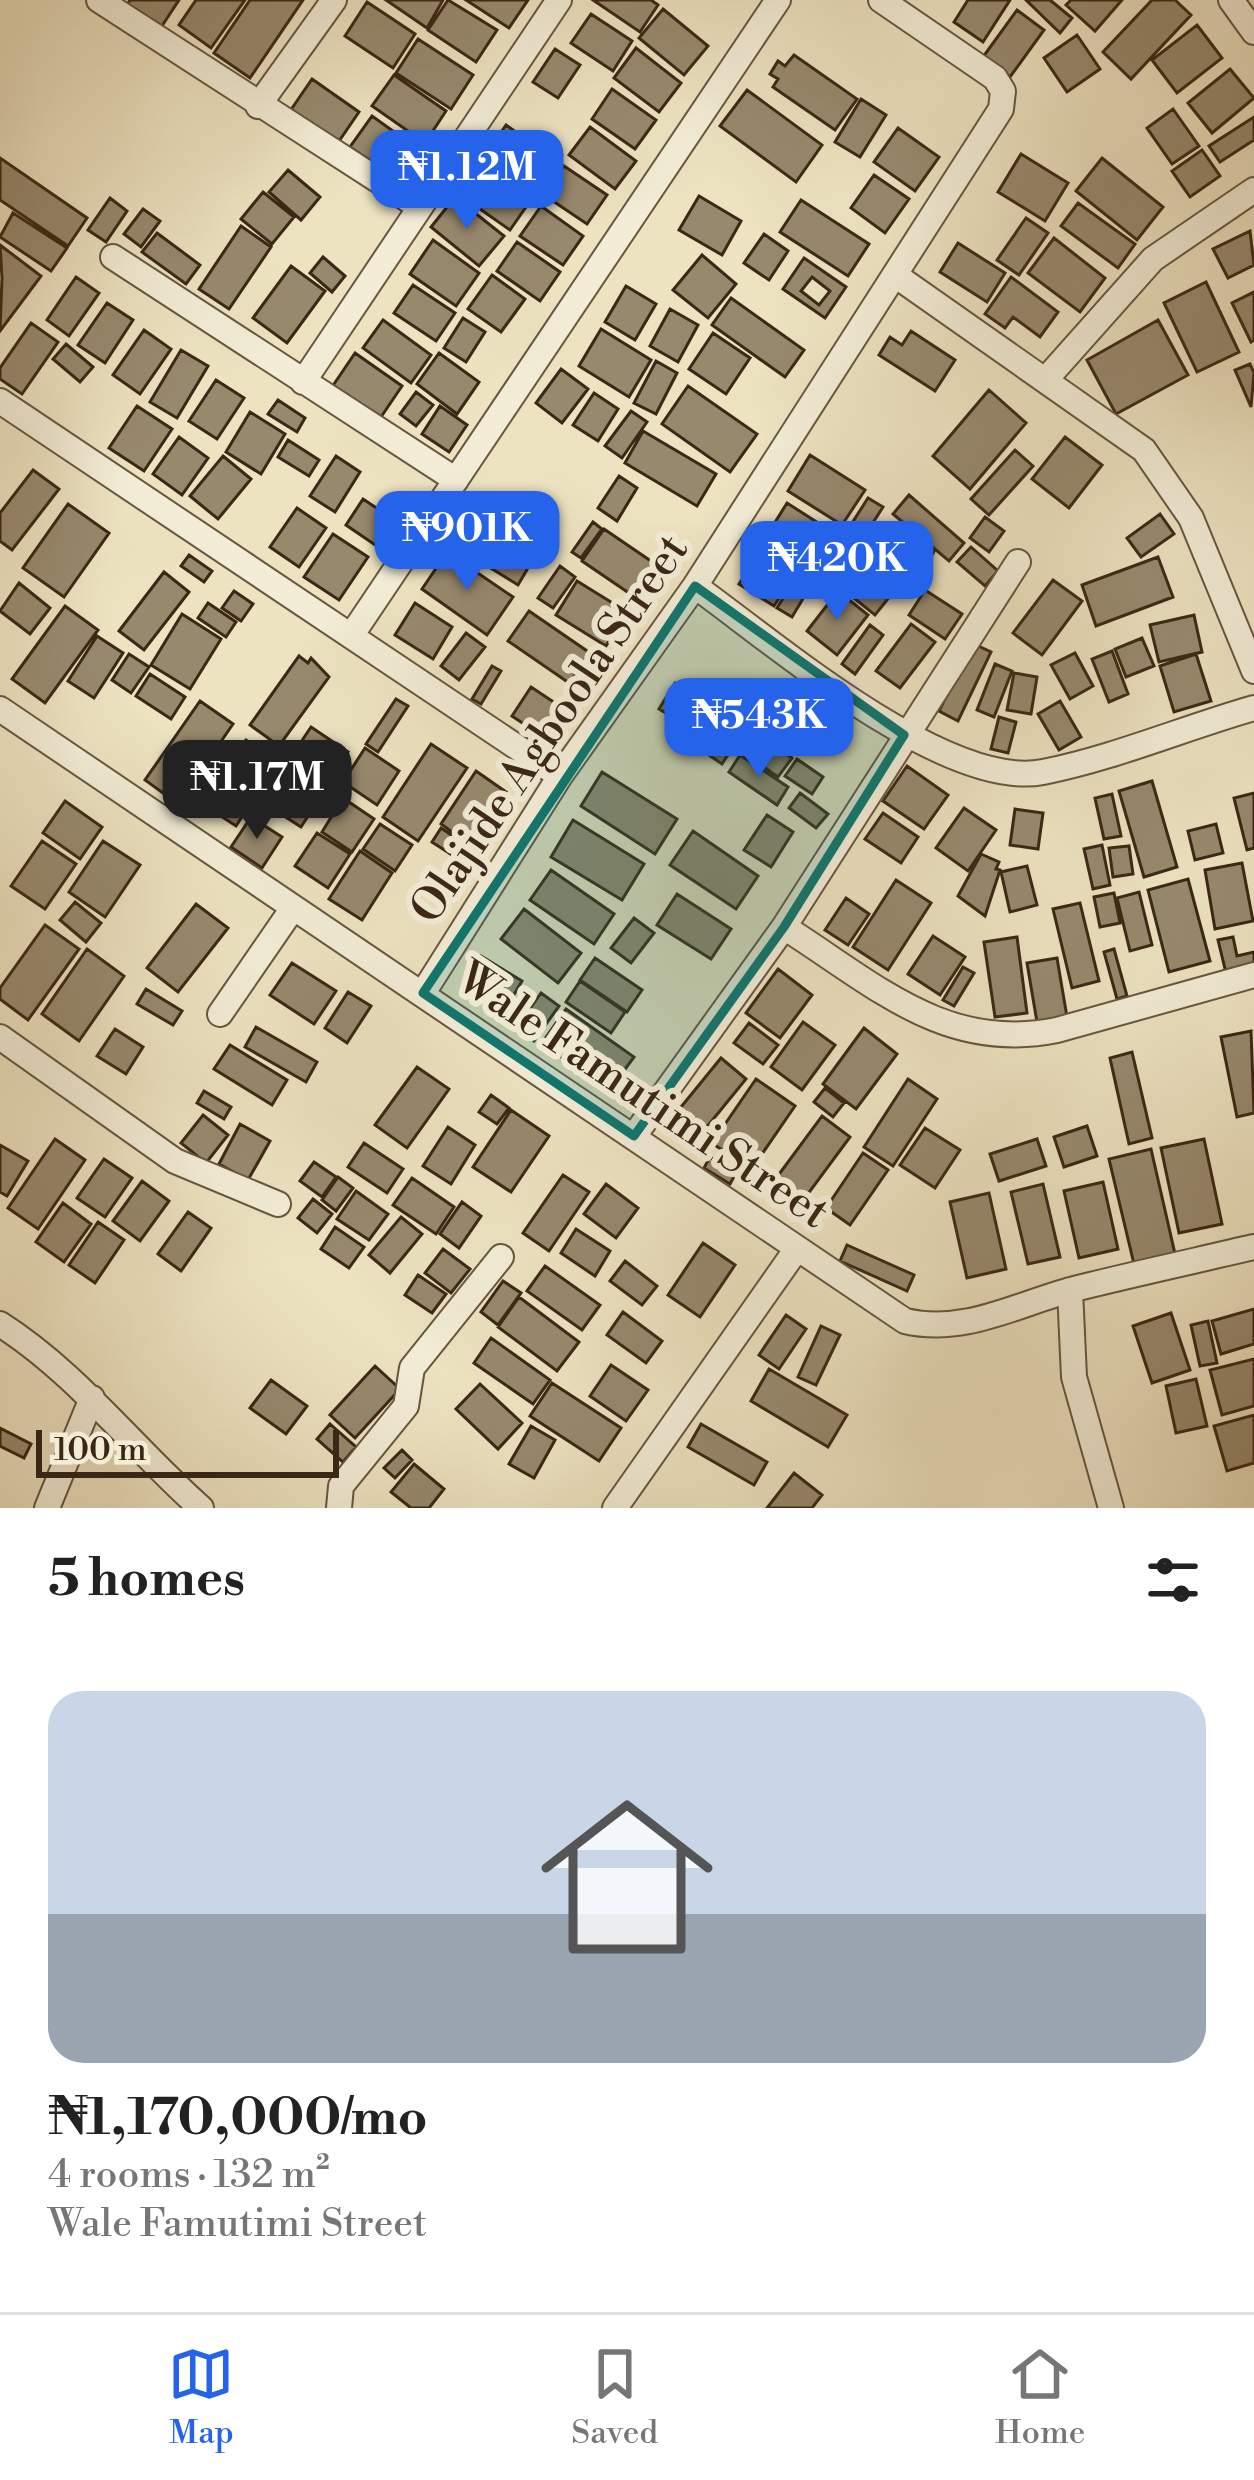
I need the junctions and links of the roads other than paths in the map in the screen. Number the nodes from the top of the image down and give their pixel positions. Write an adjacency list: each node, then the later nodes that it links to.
1 (99, 0): 8 (street)
2 (334, 0): 8 (street)
3 (559, 0): 10 (street)
4 (778, 0): 16 (street)
5 (881, 0): 12 (street, Olajide Agboola Street)
6 (1231, 0): 7 (street)
7 (1254, 32)
8 (258, 106): 10 (street)
9 (1254, 190): 13 (street)
10 (418, 206): 14 (street)
11 (113, 257): 14 (street)
12 (895, 274): 13 (street); 18 (street, Olajide Agboola Street)
13 (1047, 378): 20 (street)
14 (303, 382): 16 (street)
15 (0, 400): 19 (street)
16 (456, 480): 19 (street)
17 (1018, 562): 23 (street)
18 (695, 586): 23 (street); 24 (street, Olajide Agboola Street)
19 (351, 636): 24 (street)
20 (1254, 671)
21 (1254, 708): 23 (street)
22 (0, 710): 25 (street, Wale Famutimi Street)
23 (904, 735): 26 (street)
24 (560, 776): 28 (street, Olajide Agboola Street)
25 (292, 908): 28 (street, Wale Famutimi Street); 29 (street)
26 (784, 928): 27 (street); 31 (street)
27 (1254, 975)
28 (423, 993): 31 (street, Wale Famutimi Street)
29 (220, 1013)
30 (0, 1036): 32 (street)
31 (634, 1136): 34 (street, Wale Famutimi Street)
32 (278, 1204)
33 (1254, 1247): 36 (street, Wale Famutimi Street)
34 (796, 1250): 36 (street, Wale Famutimi Street); 42 (street)
35 (501, 1257): 41 (street)
36 (1070, 1290): 43 (street)
37 (5, 1328): 38 (street)
38 (92, 1398): 39 (street); 40 (street)
39 (47, 1508)
40 (201, 1508)
41 (338, 1508)
42 (615, 1508)
43 (1111, 1508)

